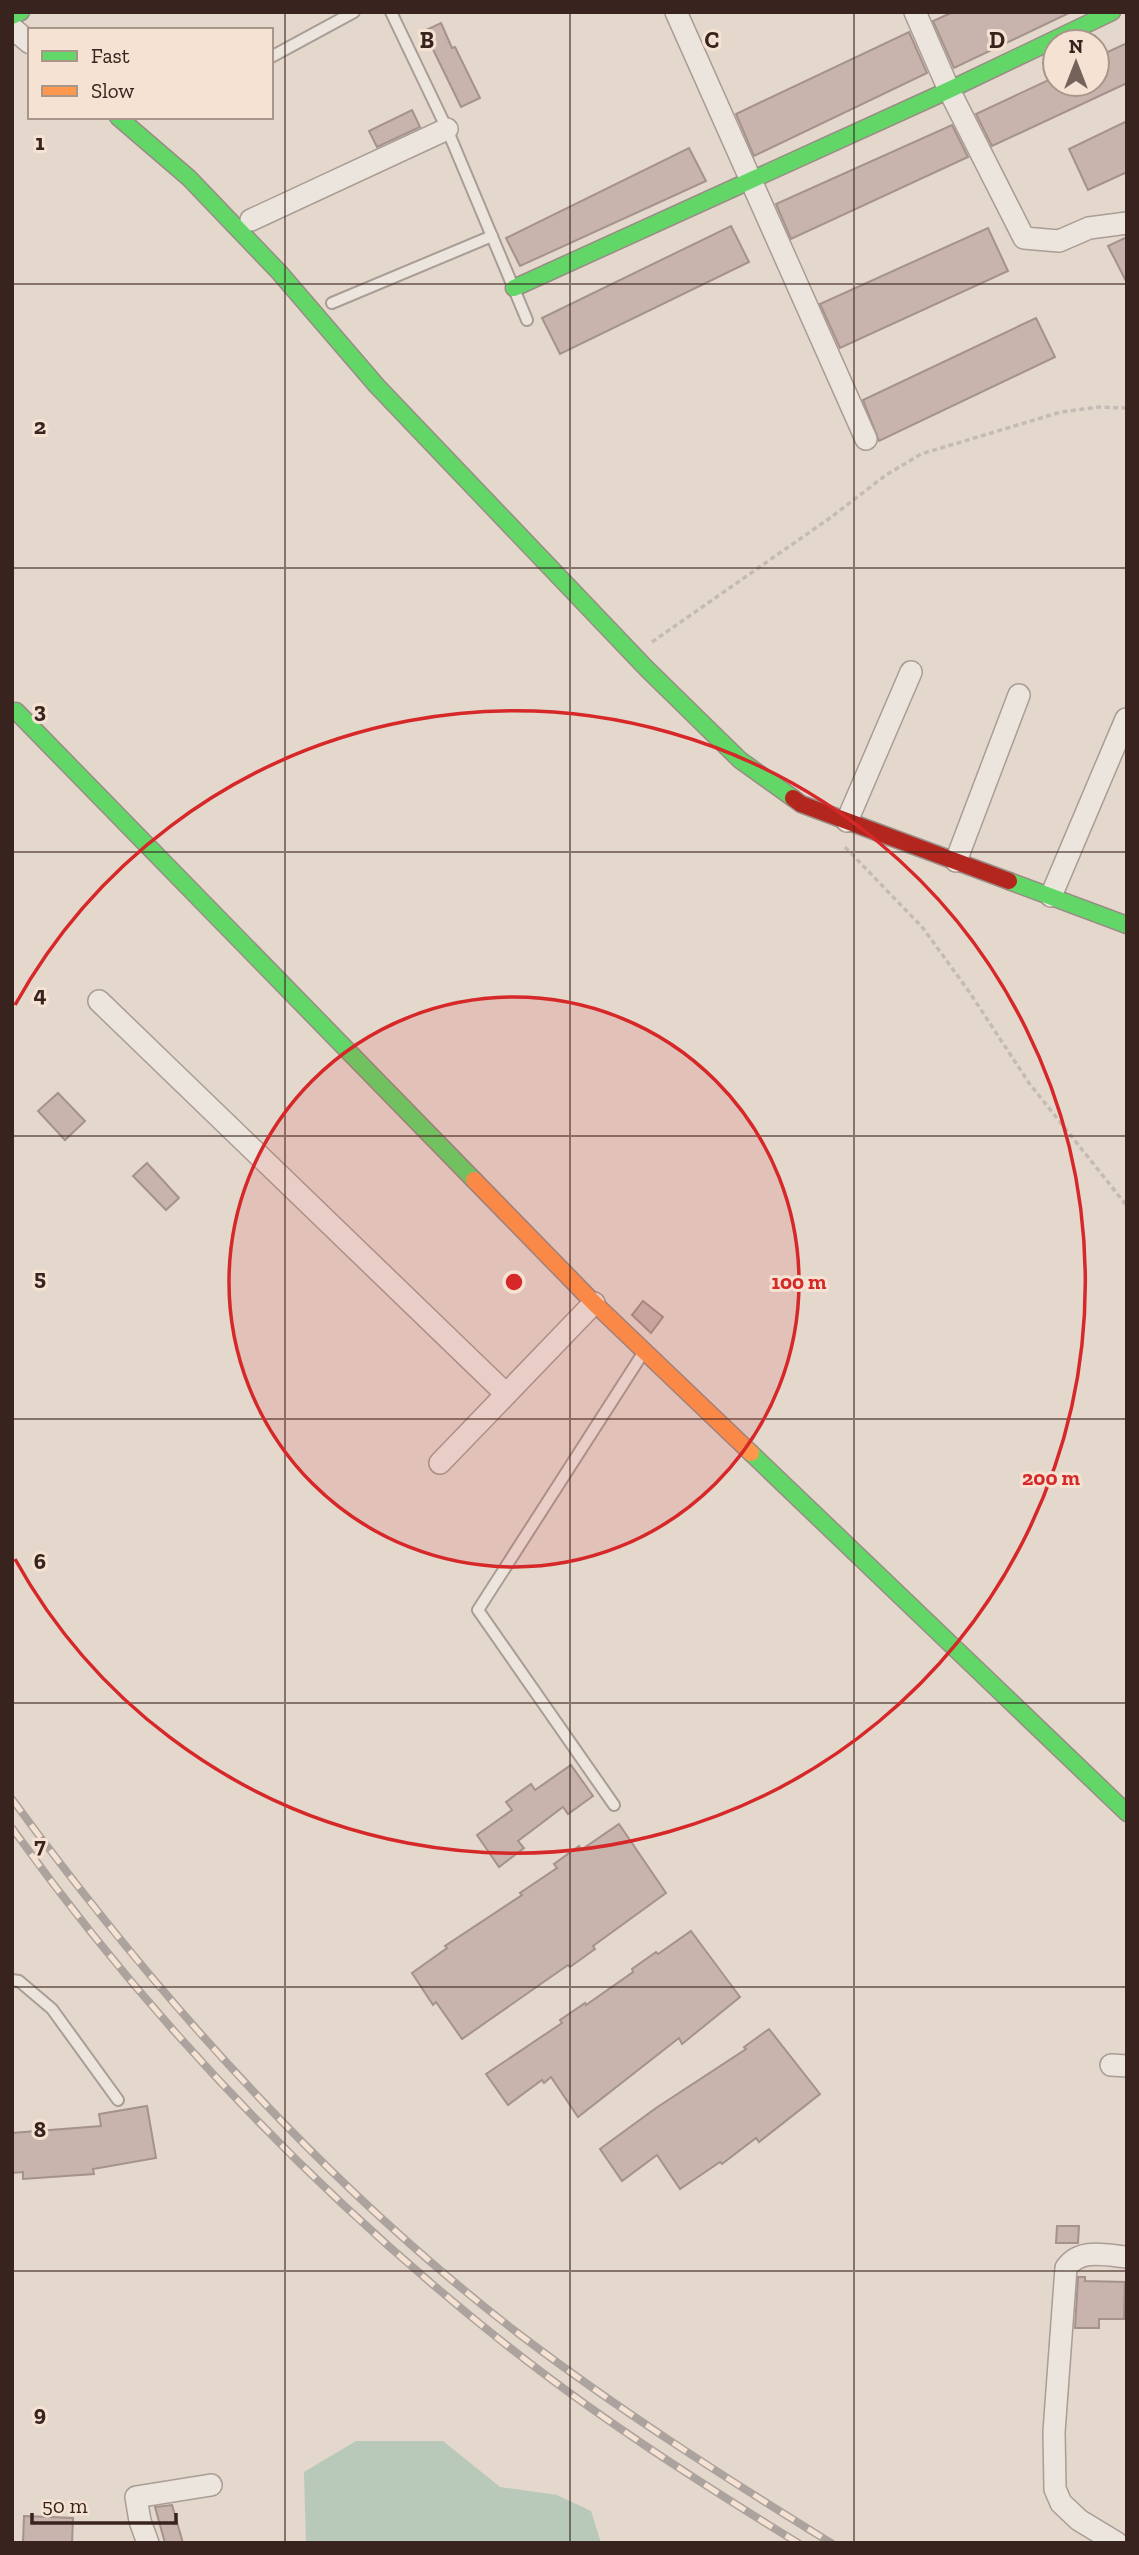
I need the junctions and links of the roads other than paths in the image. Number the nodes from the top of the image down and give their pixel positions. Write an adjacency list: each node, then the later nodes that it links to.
1 (21, 12): 7 (street)
2 (354, 12): 10 (lane)
3 (391, 12): 13 (lane)
4 (676, 12): 14 (street)
5 (915, 12): 11 (street)
6 (1112, 12): 11 (street)
7 (12, 16)
8 (12, 28): 9 (street)
9 (28, 41)
10 (273, 56)
11 (950, 90): 14 (street); 16 (street)
12 (120, 119): 26 (street)
13 (447, 130): 15 (street); 17 (lane)
14 (751, 181): 18 (street); 21 (street)
15 (251, 220)
16 (1127, 223)
17 (492, 236): 18 (lane); 19 (lane)
18 (514, 288): 20 (lane)
19 (332, 303)
20 (527, 320)
21 (866, 439)
22 (911, 672): 26 (street)
23 (1019, 695): 27 (street)
24 (16, 711): 31 (street)
25 (1126, 719): 28 (street)
26 (843, 830): 27 (street)
27 (956, 861): 28 (street)
28 (1051, 896): 29 (street)
29 (1127, 925)
30 (99, 1001): 33 (street)
31 (594, 1303): 32 (street); 33 (street)
32 (644, 1351): 35 (lane); 36 (street)
33 (506, 1394): 34 (street)
34 (440, 1463)
35 (614, 1805)
36 (1127, 1813)
37 (12, 1980): 38 (lane)
38 (118, 2100)
39 (1127, 2256): 42 (street)
40 (211, 2485): 41 (street)
41 (149, 2543)
42 (1117, 2543)

